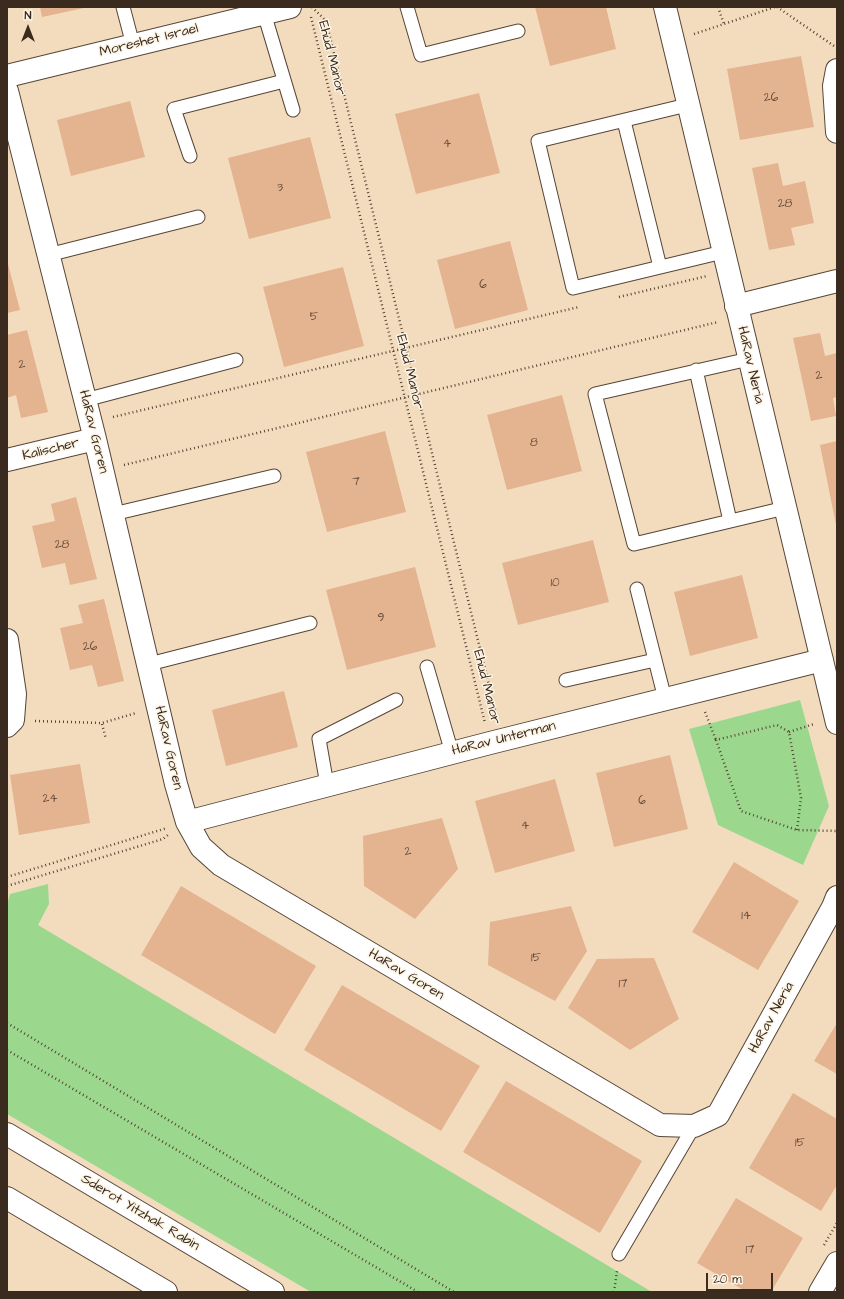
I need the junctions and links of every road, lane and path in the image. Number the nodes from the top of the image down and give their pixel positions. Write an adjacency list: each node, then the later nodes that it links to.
1 (123, 7): 12 (lane)
2 (312, 7): 31 (path)
3 (407, 7): 10 (lane)
4 (665, 7): 11 (street, HaRav Neria)
5 (718, 7): 9 (path)
6 (776, 7): 9 (path); 13 (path)
7 (300, 11): 8 (street, Moreshet Israel); 32 (path, Ehud Manor)
8 (264, 13): 12 (street, Moreshet Israel); 16 (lane)
9 (724, 24): 11 (path)
10 (518, 31)
11 (672, 41): 18 (street, HaRav Neria)
12 (133, 45): 15 (street, Moreshet Israel)
13 (837, 48)
14 (837, 70): 21 (street)
15 (7, 76)
16 (284, 81): 19 (lane); 22 (lane)
17 (7, 90): 24 (street, HaRav Goren)
18 (687, 105): 20 (lane); 25 (street, HaRav Neria)
19 (293, 110)
20 (624, 121): 26 (lane); 26 (lane)
21 (837, 132)
22 (190, 156)
23 (198, 217): 24 (lane)
24 (48, 255): 38 (street, HaRav Goren)
25 (726, 262): 26 (lane); 28 (path); 30 (street, HaRav Neria)
26 (660, 267)
27 (837, 281): 30 (street)
28 (613, 299)
29 (582, 306): 31 (path)
30 (738, 312): 33 (street, HaRav Neria); 36 (path)
31 (406, 348): 32 (path); 36 (path)
32 (393, 351): 37 (path, Ehud Manor); 39 (path)
33 (749, 359): 35 (lane); 43 (street, HaRav Neria)
34 (236, 360): 38 (lane)
35 (696, 370): 45 (lane); 45 (lane)
36 (418, 394): 37 (path); 64 (path)
37 (405, 398): 41 (path); 64 (path, Ehud Manor)
38 (85, 400): 39 (street, HaRav Goren)
39 (93, 431): 40 (street, Kalischer); 41 (street, HaRav Goren)
40 (7, 460)
41 (102, 470): 44 (street, HaRav Goren)
42 (274, 476): 44 (lane)
43 (785, 508): 45 (lane); 50 (street, HaRav Neria)
44 (113, 514): 51 (street, HaRav Goren)
45 (730, 521)
46 (637, 589): 49 (lane)
47 (310, 623): 51 (lane)
48 (7, 640): 59 (street)
49 (655, 660): 53 (lane); 55 (lane)
50 (822, 660): 54 (street, HaRav Unterman); 58 (street, HaRav Neria)
51 (149, 664): 67 (street, HaRav Goren)
52 (427, 667): 65 (lane)
53 (566, 680)
54 (698, 691): 55 (street, HaRav Unterman); 63 (path)
55 (665, 699): 64 (street, HaRav Unterman)
56 (396, 700): 66 (lane)
57 (121, 718): 60 (path)
58 (836, 720): 61 (path)
59 (10, 723): 60 (path)
60 (102, 724): 62 (path)
61 (789, 732): 63 (path); 68 (path)
62 (106, 739)
63 (716, 740): 68 (path)
64 (496, 741): 65 (street, HaRav Unterman)
65 (452, 753): 66 (street, HaRav Unterman)
66 (327, 785): 67 (street, HaRav Unterman)
67 (187, 822): 70 (path); 71 (path); 75 (street, HaRav Goren)
68 (797, 830): 69 (path)
69 (837, 831)
70 (7, 877)
71 (7, 886)
72 (837, 897): 75 (street, HaRav Neria)
73 (7, 1023): 83 (path)
74 (7, 1050): 82 (path)
75 (694, 1126): 78 (lane)
76 (7, 1134): 81 (street, Sderot Yitzhak Rabin)
77 (7, 1198): 80 (street)
78 (619, 1254)
79 (837, 1263): 84 (street)
80 (166, 1292)
81 (273, 1292)
82 (418, 1292)
83 (454, 1292)
84 (820, 1292)

